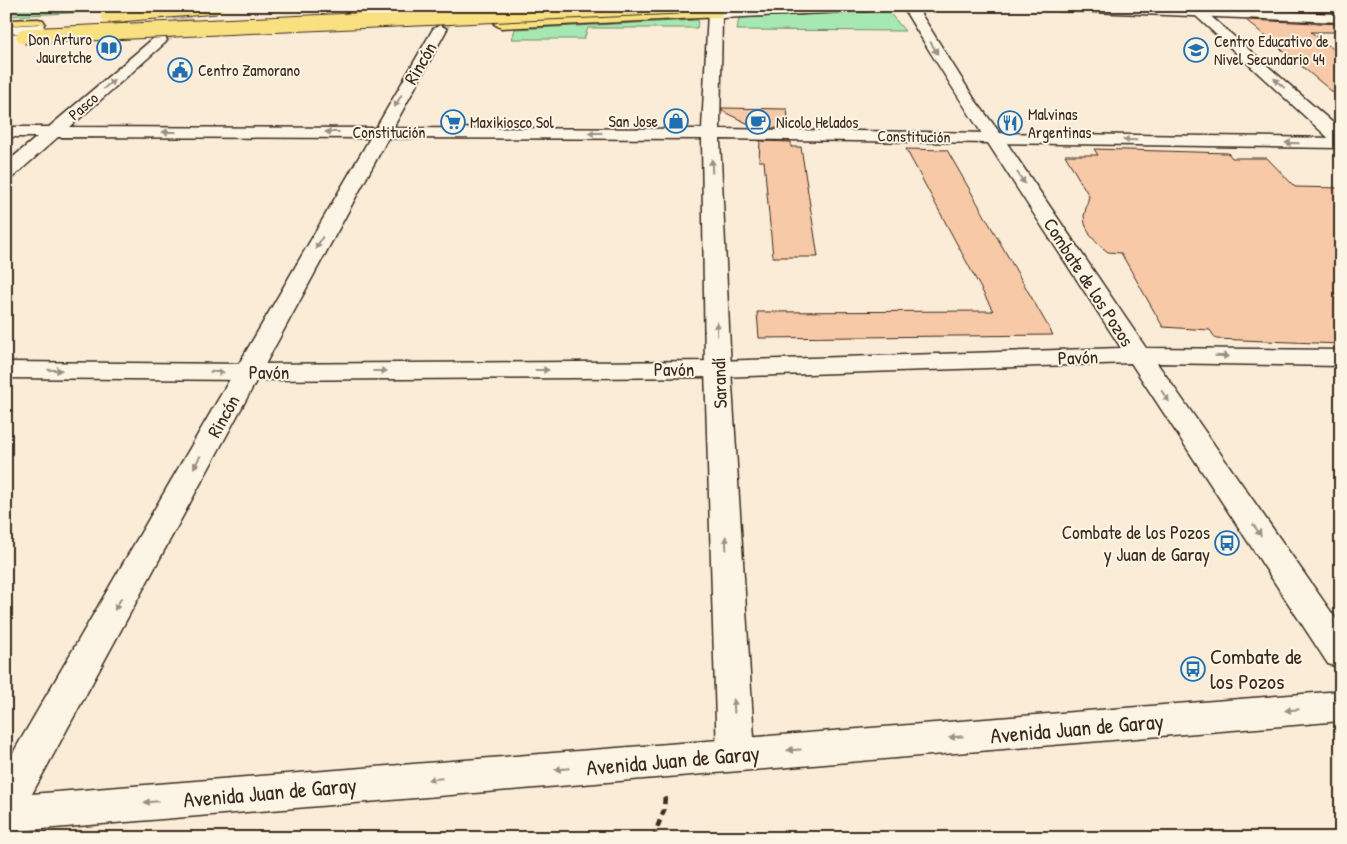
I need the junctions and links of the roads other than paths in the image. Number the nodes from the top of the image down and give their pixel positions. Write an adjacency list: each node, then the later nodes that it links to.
1 (216, 6): 10 (highway, bridge)
2 (403, 6): 13 (highway)
3 (513, 6): 16 (lane, bridge)
4 (679, 6): 17 (highway, bridge)
5 (884, 6): 9 (street)
6 (909, 6): 24 (street, Combate de los Pozos, one-way to 24)
7 (1040, 6): 8 (street)
8 (1193, 9): 11 (street); 25 (street, one-way to 8)
9 (715, 13): 17 (highway, bridge); 23 (street, Sarandí)
10 (93, 17)
11 (1341, 18)
12 (56, 21): 13 (highway)
13 (38, 23): 14 (highway)
14 (6, 24)
15 (440, 29): 22 (street, Rincón, one-way to 22)
16 (6, 30)
17 (24, 36): 18 (highway)
18 (6, 37)
19 (160, 40): 21 (street, Pasco, one-way to 19)
20 (6, 132): 21 (street, Constitución)
21 (54, 132): 22 (street, Constitución, one-way to 21); 27 (street, Pasco)
22 (380, 132): 23 (street, Constitución, one-way to 22); 32 (street, Rincón, one-way to 32)
23 (711, 134): 24 (street, Constitución); 30 (street, Sarandí, one-way to 23)
24 (994, 137): 26 (street, Constitución, one-way to 24); 28 (street, Combate de los Pozos, one-way to 28)
25 (1341, 140)
26 (1341, 143)
27 (6, 173)
28 (1138, 355): 29 (street, Pavón, one-way to 29); 30 (street, Pavón); 33 (street, Combate de los Pozos, one-way to 33)
29 (1341, 358)
30 (718, 369): 32 (street, Pavón, one-way to 30); 35 (street, Sarandí, one-way to 30)
31 (6, 370): 32 (street, Pavón, one-way to 32)
32 (247, 372): 36 (street, Rincón, one-way to 36)
33 (1341, 654)
34 (1341, 706): 35 (street, Avenida Juan de Garay, one-way to 35)
35 (736, 754): 37 (street, Avenida Juan de Garay, one-way to 37)
36 (6, 803)
37 (6, 814)

